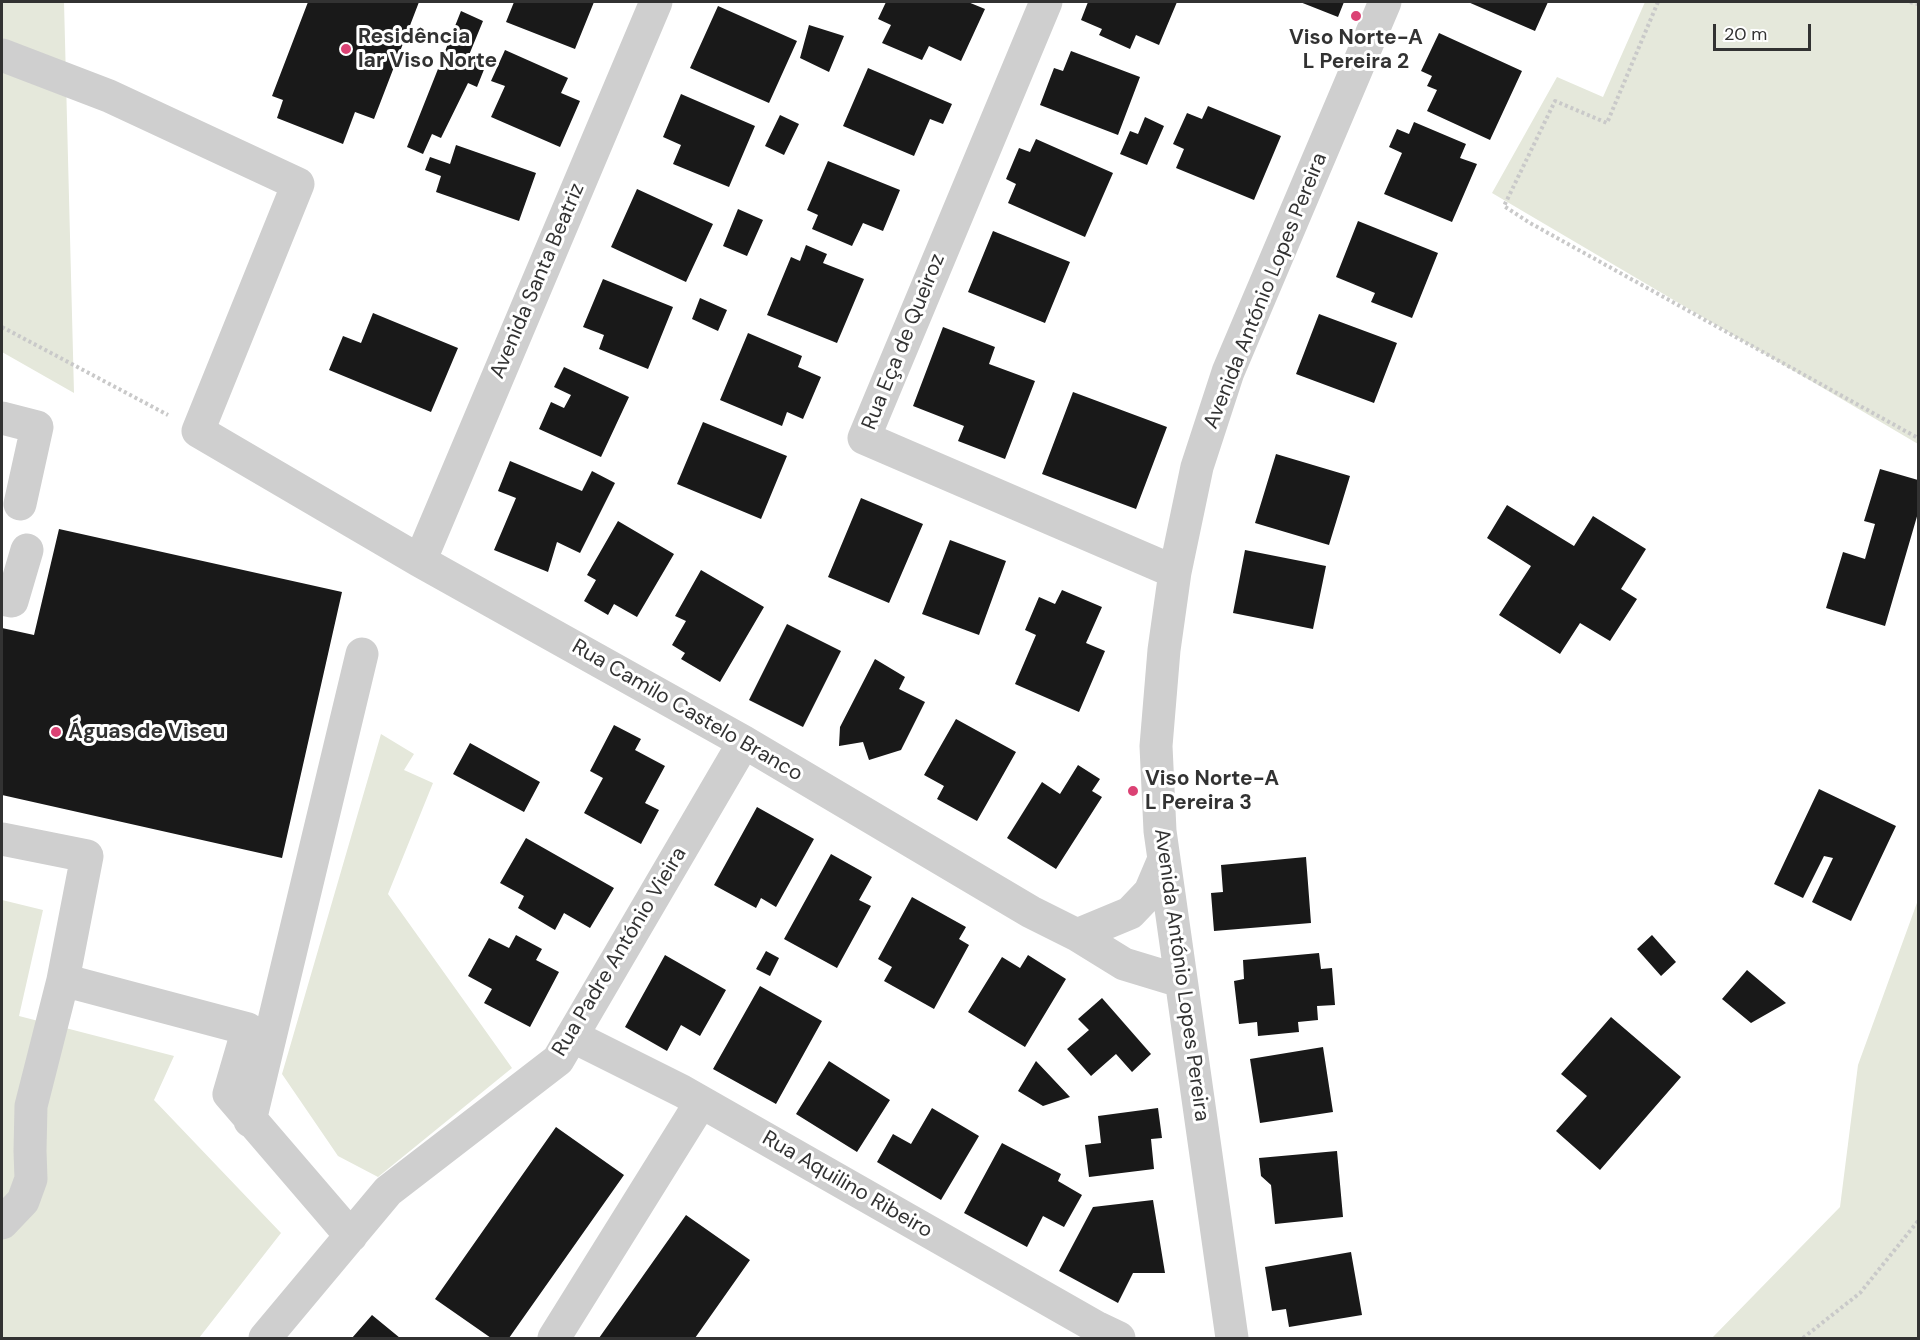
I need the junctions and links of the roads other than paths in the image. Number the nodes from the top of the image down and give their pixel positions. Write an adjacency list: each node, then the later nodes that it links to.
1 (656, 2): 8 (street, Avenida Santa Beatriz)
2 (1046, 2): 9 (street, Rua Eça de Queiroz)
3 (1385, 2): 9 (street, Avenida António Lopes Pereira)
4 (2, 55): 8 (street, Rua Camilo Castelo Branco)
5 (2, 418): 6 (street)
6 (20, 504)
7 (27, 550): 10 (street)
8 (420, 561): 12 (street, Rua Camilo Castelo Branco)
9 (1175, 572): 14 (street, Avenida António Lopes Pereira)
10 (2, 599)
11 (362, 654): 20 (street)
12 (744, 742): 15 (street, Rua Camilo Castelo Branco); 18 (street, Rua Padre António Vieira)
13 (2, 839): 16 (street)
14 (1164, 859): 15 (street); 17 (street, Avenida António Lopes Pereira)
15 (1077, 935): 17 (street, Rua Camilo Castelo Branco)
16 (63, 980): 20 (street); 21 (street)
17 (1180, 981): 26 (street, Avenida António Lopes Pereira)
18 (572, 1036): 19 (street, Rua Aquilino Ribeiro); 22 (street, Rua Padre António Vieira)
19 (701, 1102): 24 (street); 25 (street, Rua Aquilino Ribeiro)
20 (250, 1121): 22 (street)
21 (2, 1223)
22 (351, 1236): 23 (street, Rua Padre António Vieira)
23 (265, 1338)
24 (554, 1338)
25 (1119, 1338)
26 (1232, 1338)

